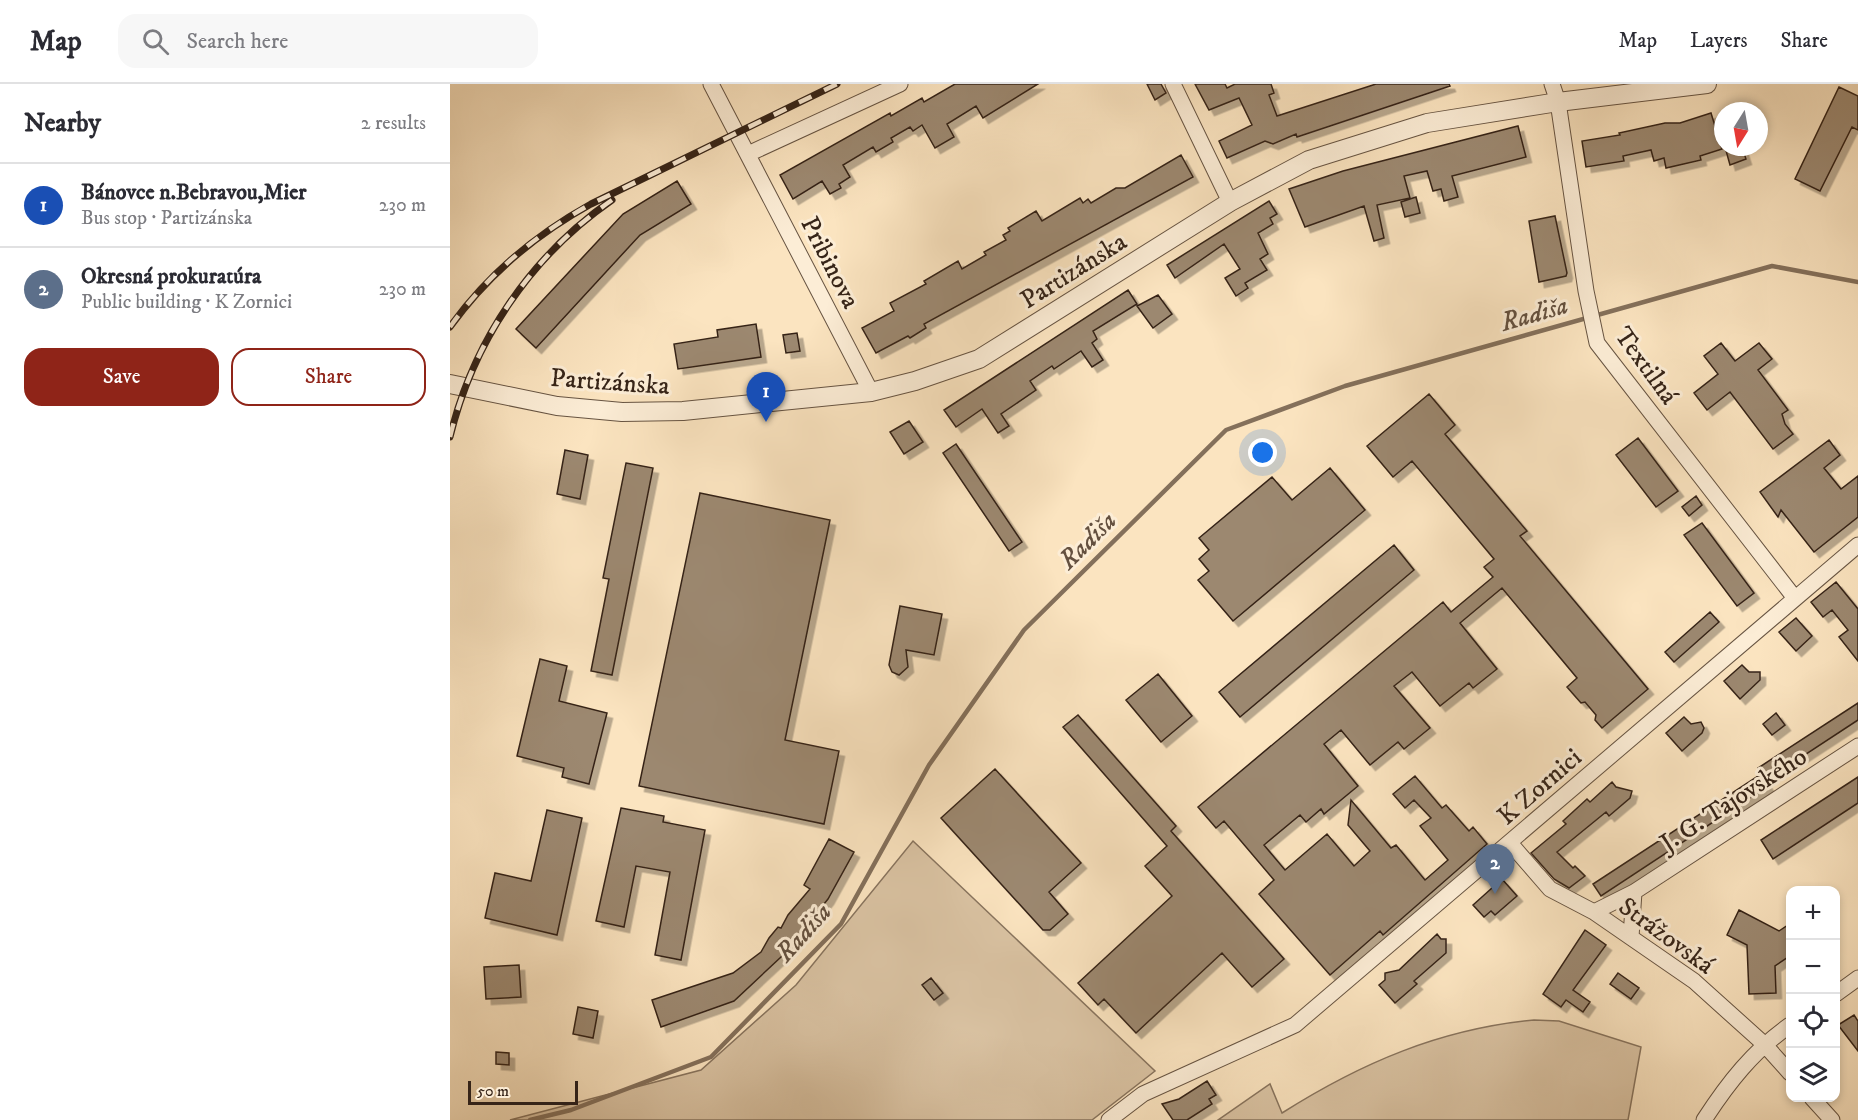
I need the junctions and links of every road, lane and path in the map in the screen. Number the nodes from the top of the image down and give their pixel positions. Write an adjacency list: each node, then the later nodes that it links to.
1 (711, 84): 7 (street, Pribinova)
2 (900, 84): 7 (street)
3 (1173, 84): 8 (street)
4 (1552, 84): 6 (street, Textilná)
5 (1707, 84): 6 (street, Partizánska)
6 (1558, 102): 8 (street, Partizánska); 12 (street, Textilná)
7 (748, 154): 10 (street, Pribinova)
8 (1230, 202): 10 (street, Partizánska)
9 (450, 384): 10 (street, Partizánska)
10 (871, 392)
11 (1858, 545): 12 (street, K Zornici)
12 (1794, 597): 14 (street, K Zornici)
13 (1858, 746): 15 (street, J. G. Tajovského)
14 (1510, 843): 16 (street, Strážovská); 24 (street, K Zornici)
15 (1634, 892): 16 (street, J. G. Tajovského); 17 (street)
16 (1594, 912): 17 (street, Strážovská)
17 (1631, 937): 21 (street, Strážovská)
18 (1858, 978): 19 (street)
19 (1840, 991)
20 (1786, 1029): 21 (street)
21 (1764, 1044): 22 (street, Strážovská); 25 (street)
22 (1786, 1068)
23 (1816, 1102): 26 (street)
24 (1108, 1120)
25 (1704, 1120)
26 (1832, 1120)

